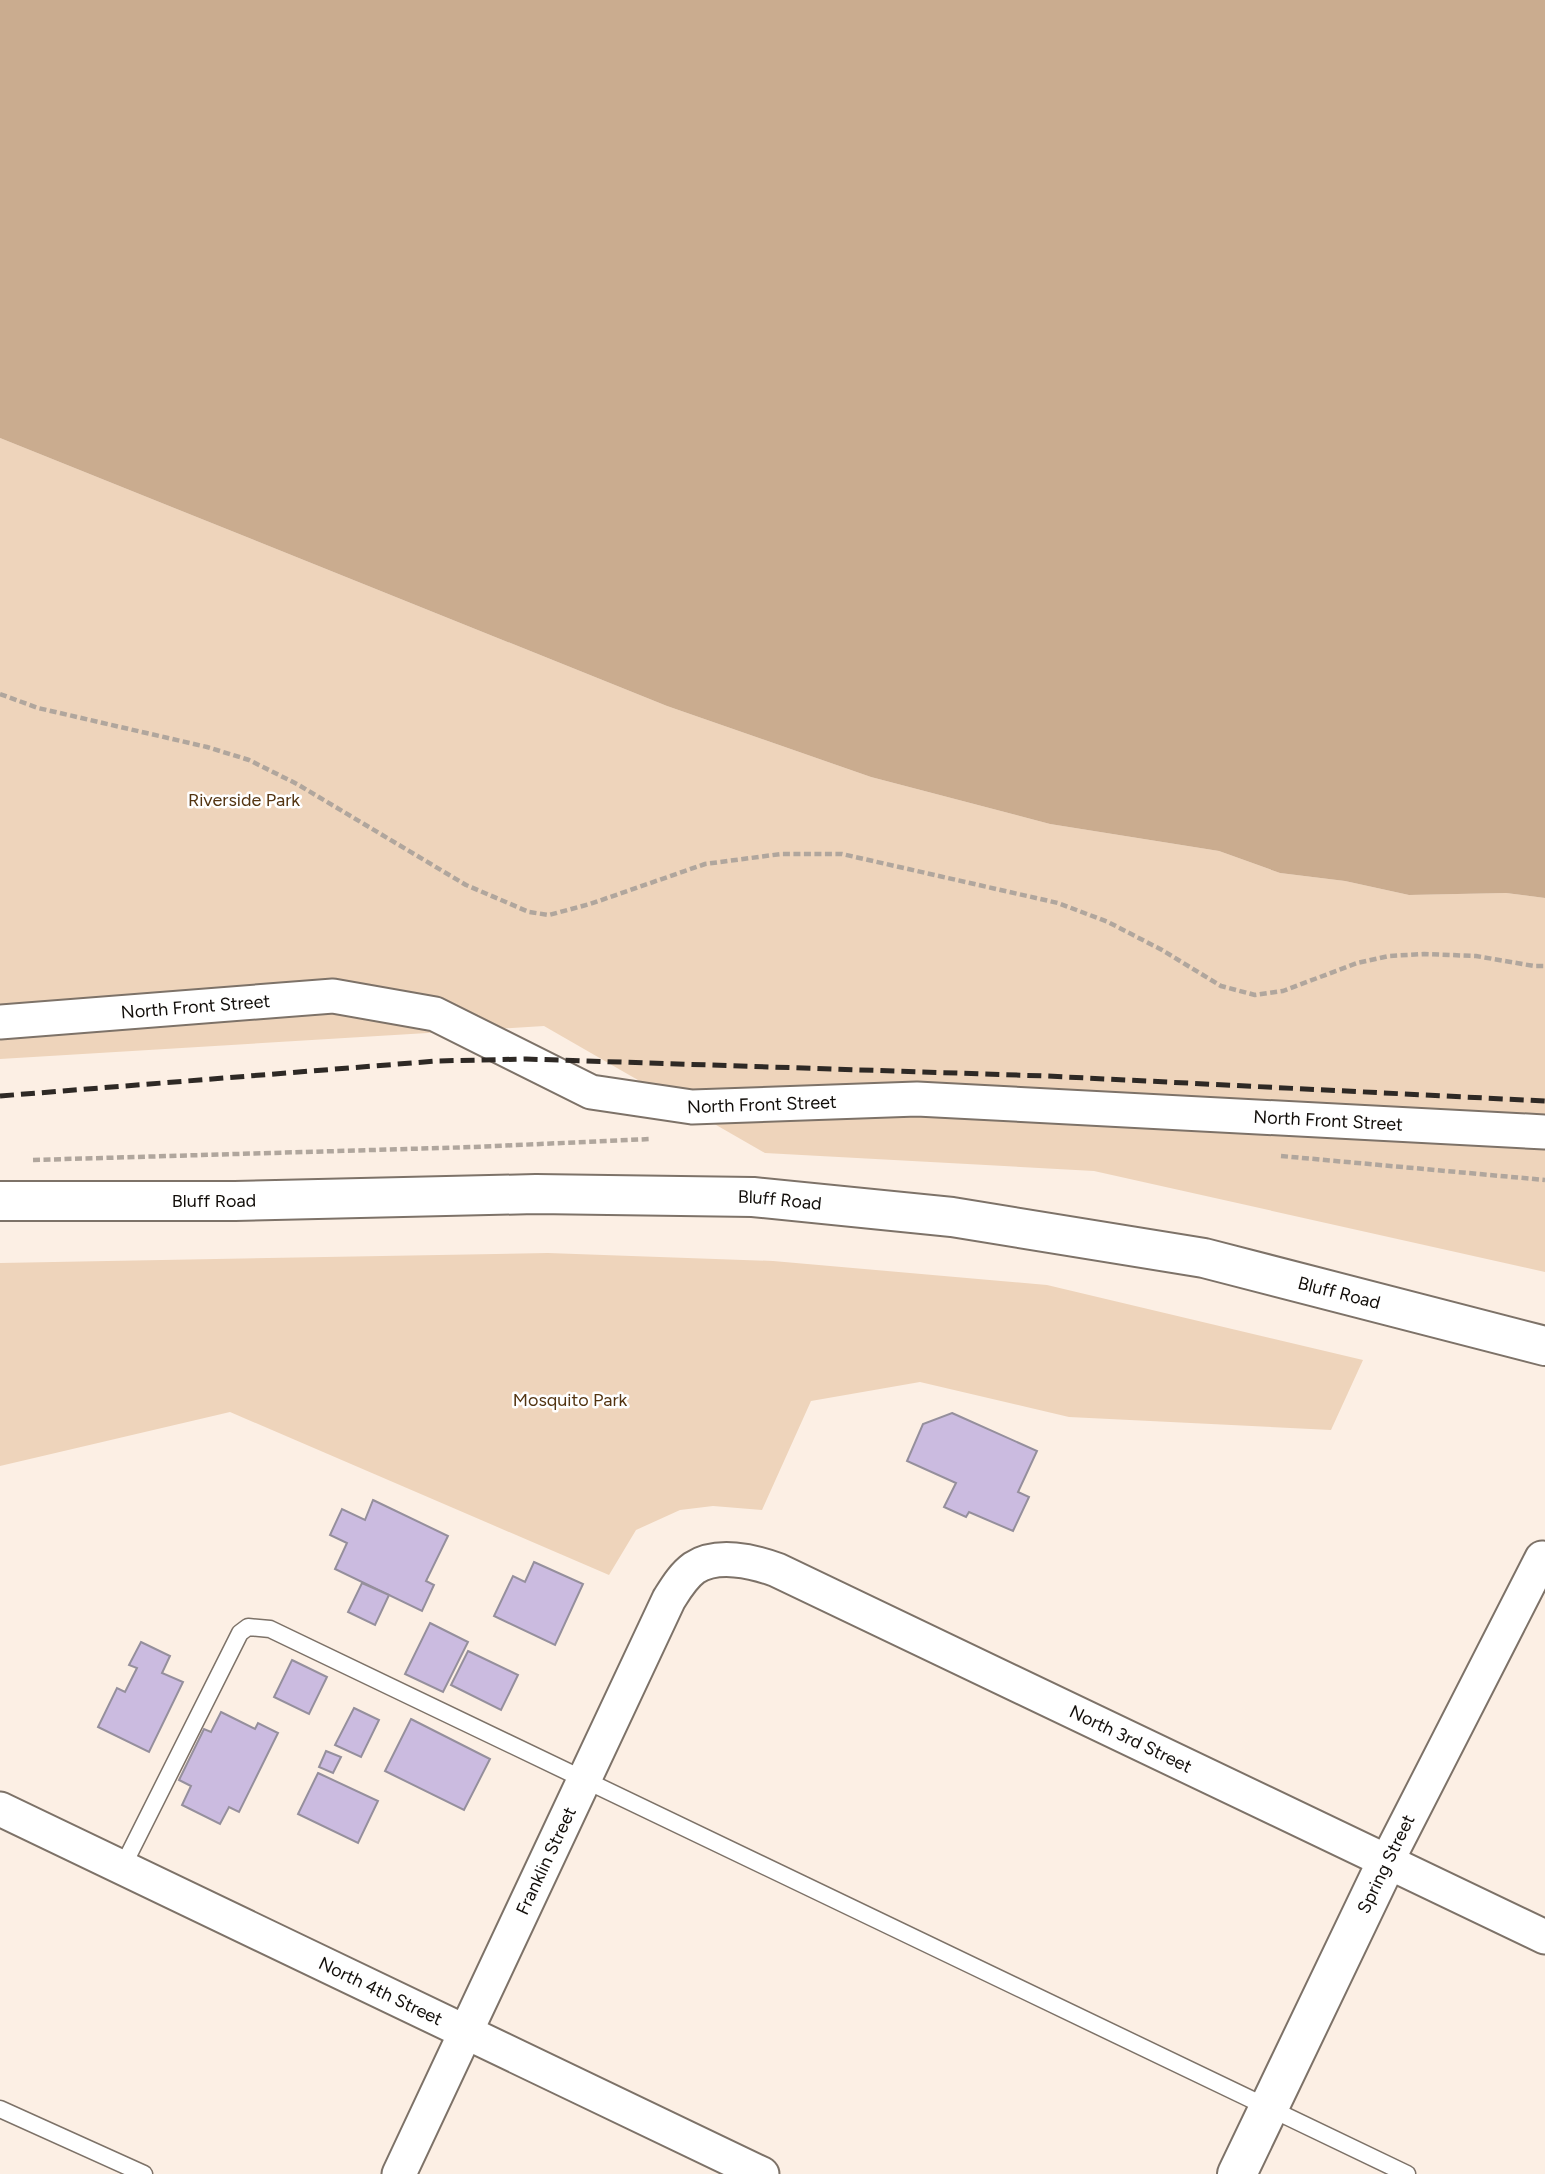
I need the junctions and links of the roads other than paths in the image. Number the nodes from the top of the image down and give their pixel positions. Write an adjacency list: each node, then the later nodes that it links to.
1 (0, 1022): 2 (street, North Front Street)
2 (1545, 1132)
3 (0, 1201): 4 (main road, Bluff Road)
4 (1545, 1346)
5 (1542, 1558): 9 (street, Spring Street)
6 (712, 1562): 7 (street, Franklin Street); 9 (street, North 3rd Street)
7 (585, 1781): 10 (lane); 12 (street, Franklin Street); 14 (lane)
8 (0, 1810): 10 (street, North 4th Street)
9 (1387, 1861): 11 (street, North 3rd Street); 14 (main road, Spring Street)
10 (122, 1868): 12 (street, North 4th Street)
11 (1545, 1937)
12 (466, 2033): 16 (street, Franklin Street); 17 (street, North 4th Street)
13 (0, 2109): 15 (lane)
14 (1268, 2109): 18 (main road, Spring Street); 19 (lane)
15 (144, 2174)
16 (399, 2174)
17 (762, 2174)
18 (1237, 2174)
19 (1406, 2174)

